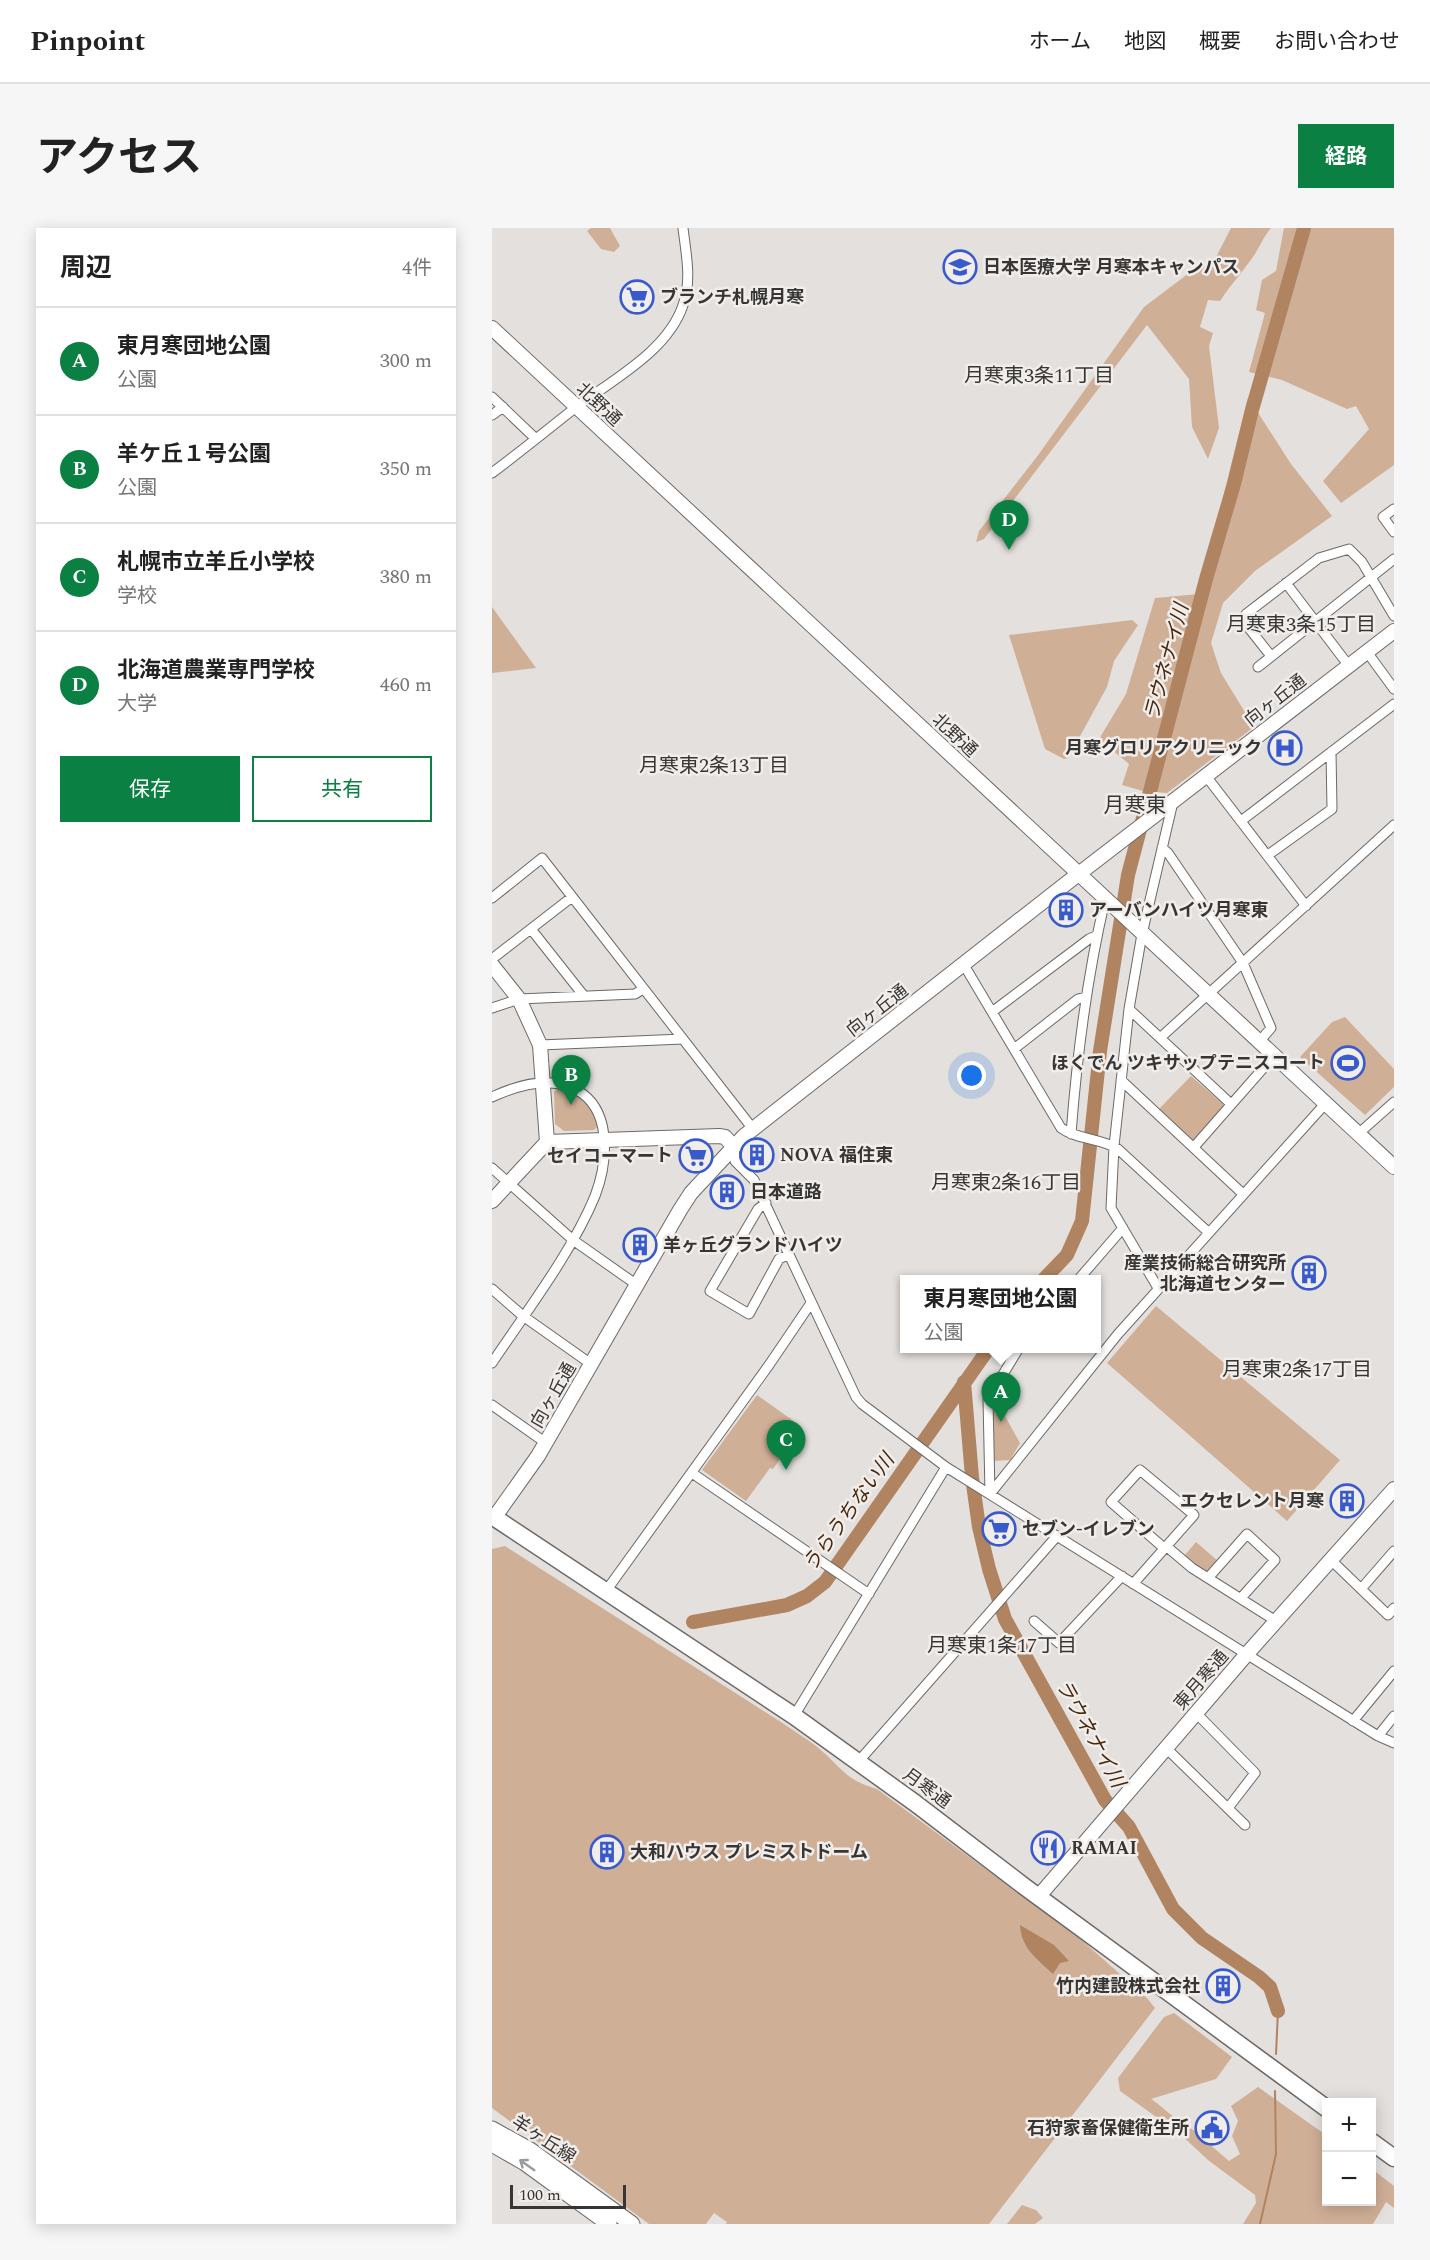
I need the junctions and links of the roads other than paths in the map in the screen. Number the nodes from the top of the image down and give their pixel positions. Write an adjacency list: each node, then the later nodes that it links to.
1 (683, 228): 5 (street)
2 (492, 328): 5 (street, 北野通)
3 (492, 397): 4 (street)
4 (503, 407): 6 (street); 7 (street)
5 (576, 408): 7 (street); 30 (street, 北野通)
6 (492, 415)
7 (536, 439): 8 (street)
8 (492, 473)
9 (1394, 509): 10 (street)
10 (1394, 532)
11 (1394, 560): 12 (street)
12 (1371, 579): 13 (street); 14 (street); 15 (street)
13 (1286, 583): 15 (street); 18 (street)
14 (1394, 616)
15 (1316, 621): 18 (street); 19 (street)
16 (1394, 631): 17 (street, 向ヶ丘通)
17 (1367, 652): 19 (street, 向ヶ丘通); 21 (street)
18 (1271, 656): 20 (street)
19 (1349, 666): 24 (street, 向ヶ丘通)
20 (1258, 667)
21 (1394, 689)
22 (1394, 704): 23 (street)
23 (1331, 752): 26 (street); 29 (street)
24 (1206, 776): 25 (street, 向ヶ丘通); 26 (street)
25 (1168, 807): 28 (street); 30 (street, 向ヶ丘通)
26 (1241, 821): 29 (street)
27 (1394, 825): 34 (street)
28 (1162, 848): 36 (street); 39 (street)
29 (1268, 855): 34 (street)
30 (1078, 874): 33 (street, 北野通); 41 (street, 向ヶ丘通)
31 (572, 897): 32 (street); 35 (street); 42 (street)
32 (492, 898)
33 (1107, 901): 36 (street, 北野通); 37 (street)
34 (1306, 906): 39 (street)
35 (531, 929): 38 (street); 44 (street)
36 (1140, 933): 43 (street, 北野通); 48 (street)
37 (1096, 936): 45 (street); 49 (street)
38 (492, 959)
39 (1243, 963): 43 (street); 52 (street)
40 (492, 965): 46 (street)
41 (964, 965): 49 (street); 62 (street, 向ヶ丘通)
42 (643, 989): 44 (street); 51 (street)
43 (1208, 994): 50 (street); 52 (street, 北野通)
44 (584, 996): 46 (street)
45 (1086, 997): 54 (street); 63 (street)
46 (519, 999): 47 (street); 53 (street)
47 (492, 1008)
48 (1129, 1009): 50 (street); 56 (street)
49 (992, 1012): 54 (street)
50 (1160, 1038): 60 (street)
51 (683, 1039): 53 (street); 62 (street)
52 (1259, 1042): 55 (street, 北野通)
53 (540, 1044): 57 (street)
54 (1014, 1049): 63 (street)
55 (1274, 1056): 60 (street); 61 (street, 北野通)
56 (1121, 1080): 67 (street); 69 (street)
57 (544, 1083): 58 (street); 65 (street); 66 (street)
58 (492, 1097)
59 (1394, 1102): 64 (street)
60 (1231, 1104): 69 (street)
61 (1324, 1104): 64 (street, 北野通); 73 (street)
62 (753, 1129): 68 (street, 向ヶ丘通)
63 (1071, 1134): 67 (street)
64 (1358, 1134): 70 (street, 北野通)
65 (603, 1139): 66 (street); 68 (street); 78 (street)
66 (548, 1142): 72 (street)
67 (1114, 1146): 76 (street); 77 (street)
68 (734, 1147): 75 (street); 81 (street, 向ヶ丘通)
69 (1194, 1147): 73 (street)
70 (1394, 1167)
71 (492, 1168): 72 (street)
72 (508, 1183): 74 (street); 78 (street)
73 (1243, 1194): 77 (street)
74 (492, 1201)
75 (765, 1203): 79 (street); 79 (street)
76 (1123, 1228): 80 (street); 83 (street)
77 (1208, 1232): 83 (street)
78 (573, 1240): 81 (street); 85 (street)
79 (789, 1254): 84 (street)
80 (1082, 1275)
81 (637, 1285): 88 (street, 向ヶ丘通)
82 (492, 1288): 85 (street)
83 (1158, 1288): 94 (street)
84 (811, 1303): 91 (street); 92 (street)
85 (523, 1316): 87 (street); 88 (street)
86 (1016, 1353): 94 (street)
87 (492, 1363)
88 (591, 1364): 90 (street, 向ヶ丘通)
89 (492, 1405): 90 (street)
90 (546, 1443): 95 (street, 向ヶ丘通)
91 (946, 1467): 94 (street); 105 (street)
92 (692, 1473): 104 (street); 105 (street)
93 (1394, 1489): 99 (street, 東月寒通)
94 (990, 1494): 96 (street)
95 (493, 1520): 104 (highway, 月寒通)
96 (1057, 1536): 100 (street); 119 (street)
97 (1165, 1547): 97 (street); 101 (street); 102 (street)
98 (1394, 1551): 103 (street)
99 (1330, 1560): 103 (street); 109 (street, 東月寒通)
100 (1122, 1576): 102 (street); 108 (street)
101 (1208, 1578): 106 (street); 106 (street)
102 (1133, 1584): 110 (street)
103 (1361, 1589): 107 (street)
104 (606, 1591): 113 (highway, 月寒通)
105 (869, 1594): 113 (street)
106 (1240, 1598): 109 (street)
107 (1394, 1608)
108 (1034, 1621)
109 (1276, 1621): 110 (street, 東月寒通)
110 (1246, 1655): 112 (street, 東月寒通); 115 (street)
111 (1394, 1671): 115 (street)
112 (1196, 1713): 118 (street, 東月寒通); 120 (street)
113 (794, 1716): 119 (highway, 月寒通)
114 (1394, 1716): 116 (street)
115 (1353, 1721): 116 (street)
116 (1378, 1736): 117 (street)
117 (1394, 1743)
118 (1166, 1748): 120 (street); 122 (street, 東月寒通)
119 (858, 1762): 122 (highway, 月寒通)
120 (1228, 1808): 121 (street)
121 (1245, 1825)
122 (1039, 1896): 123 (highway, 月寒通)
123 (1322, 2105)
124 (492, 2129): 129 (main road, 羊ヶ丘線)
125 (492, 2144): 128 (main road, 羊ヶ丘線, one-way to 125)
126 (1376, 2145): 127 (highway)
127 (1394, 2158)
128 (609, 2224)
129 (632, 2224)

